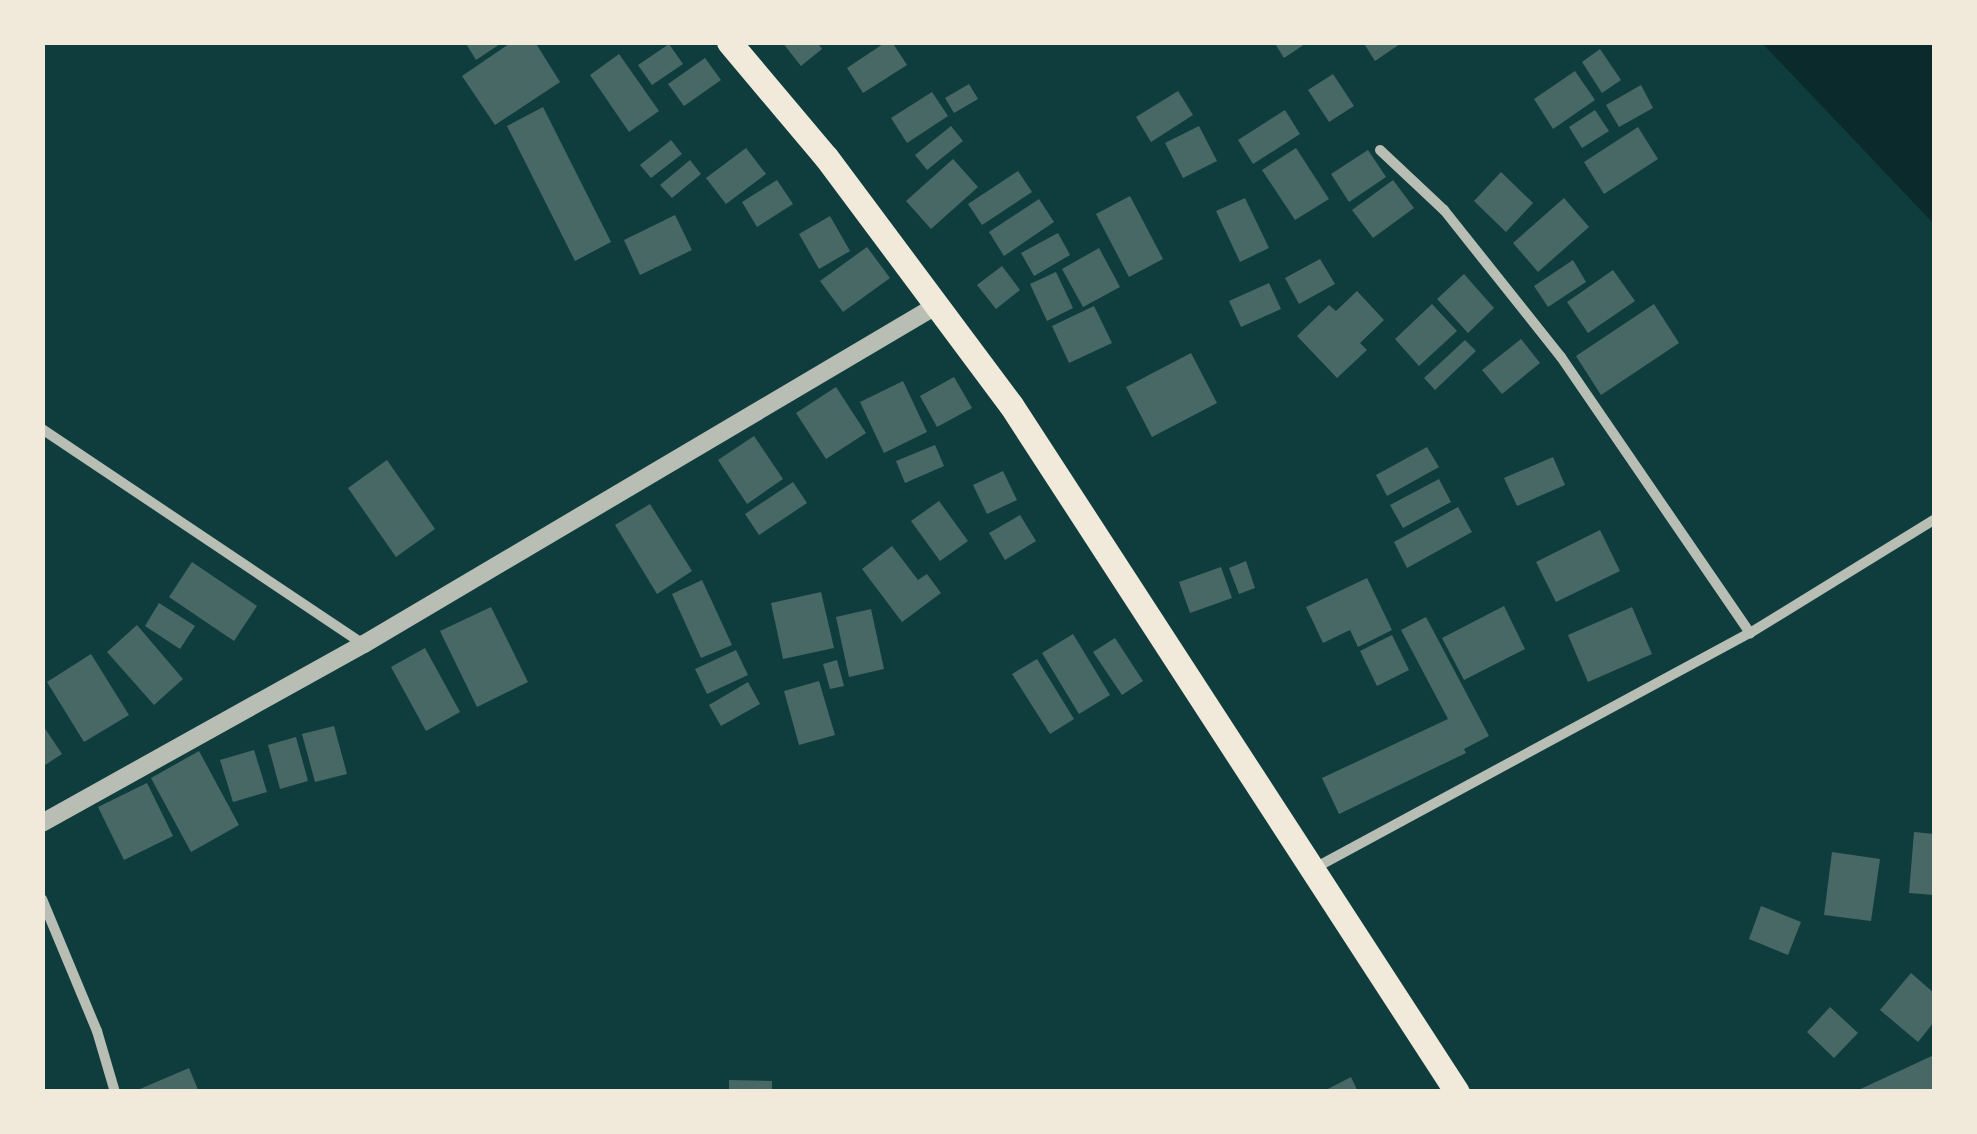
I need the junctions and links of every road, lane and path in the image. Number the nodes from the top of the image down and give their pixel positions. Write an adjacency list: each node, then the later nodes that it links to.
1 (729, 42): 3 (highway)
2 (1380, 150): 6 (street)
3 (939, 304): 7 (street); 9 (highway)
4 (42, 429): 7 (street)
5 (1934, 520): 6 (street)
6 (1750, 633): 9 (street)
7 (364, 644): 8 (street)
8 (42, 823)
9 (1312, 870): 12 (highway)
10 (42, 899): 11 (street)
11 (115, 1092)
12 (1457, 1092)

